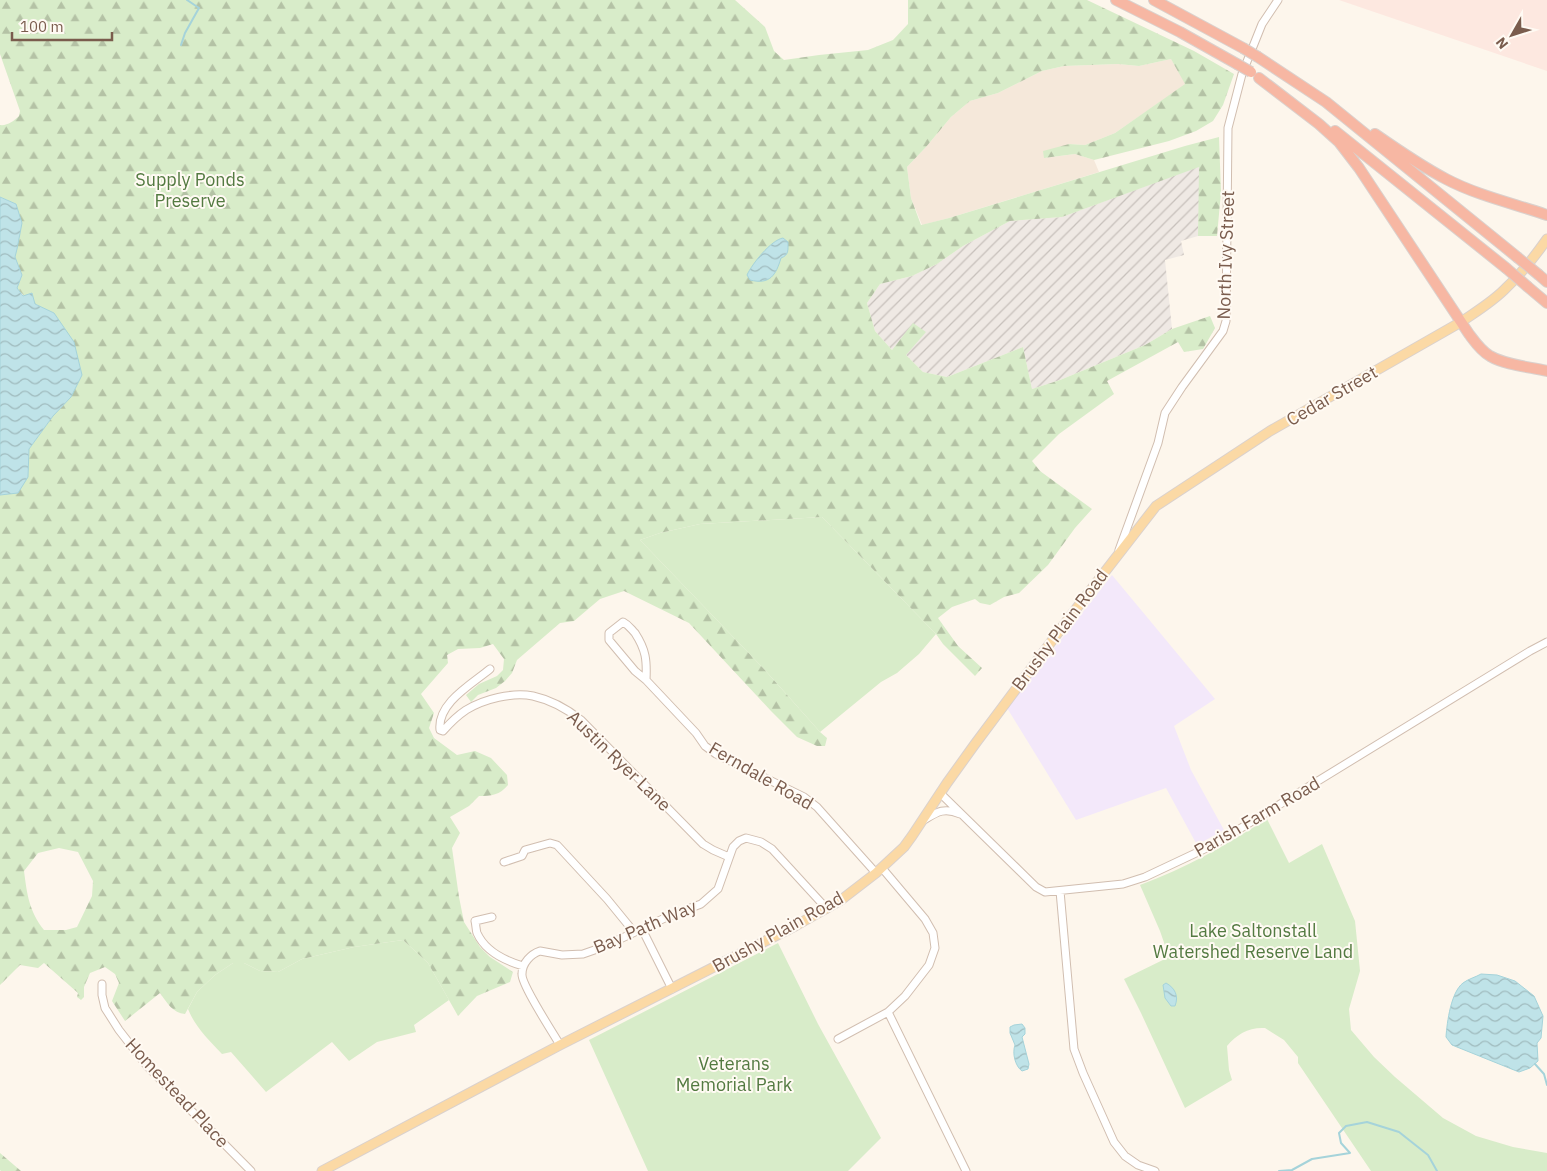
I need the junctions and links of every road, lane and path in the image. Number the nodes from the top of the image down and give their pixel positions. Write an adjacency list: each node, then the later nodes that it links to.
1 (1116, 0): 4 (highway, bridge)
2 (1154, 0): 5 (highway, bridge)
3 (1278, 0): 12 (street, North Ivy Street)
4 (1255, 75): 9 (highway, bridge); 10 (highway)
5 (1326, 102): 6 (highway); 8 (highway, bridge)
6 (1547, 215)
7 (1547, 240): 10 (main road, Cedar Street)
8 (1543, 278)
9 (1547, 303)
10 (1461, 322): 11 (highway); 12 (main road, Cedar Street)
11 (1547, 371)
12 (1118, 554): 16 (main road, Brushy Plain Road)
13 (1547, 642): 22 (street, Parish Farm Road)
14 (490, 670): 19 (street, Austin Ryer Lane)
15 (646, 680): 15 (street, Ferndale Road); 21 (street, Ferndale Road)
16 (940, 793): 17 (street, Parish Farm Road); 18 (main road, Brushy Plain Road)
17 (964, 816): 18 (street); 22 (street, Parish Farm Road)
18 (921, 822): 21 (main road, Brushy Plain Road)
19 (728, 857): 23 (street, Bay Path Way); 25 (street, Bay Path Way)
20 (504, 862): 26 (street)
21 (879, 870): 23 (main road, Brushy Plain Road); 30 (street, Ferndale Road)
22 (1060, 891): 36 (street)
23 (827, 908): 29 (main road, Brushy Plain Road)
24 (492, 917): 27 (street)
25 (642, 929): 26 (street, Bay Path Way); 29 (street)
26 (634, 932): 27 (street, Bay Path Way)
27 (523, 966): 32 (street)
28 (102, 984): 33 (street, Homestead Place)
29 (672, 989): 32 (main road, Brushy Plain Road)
30 (888, 1012): 31 (street, Ferndale Road); 35 (street)
31 (838, 1039)
32 (560, 1045): 34 (main road, Brushy Plain Road)
33 (251, 1171)
34 (322, 1171)
35 (966, 1171)
36 (1155, 1171)

